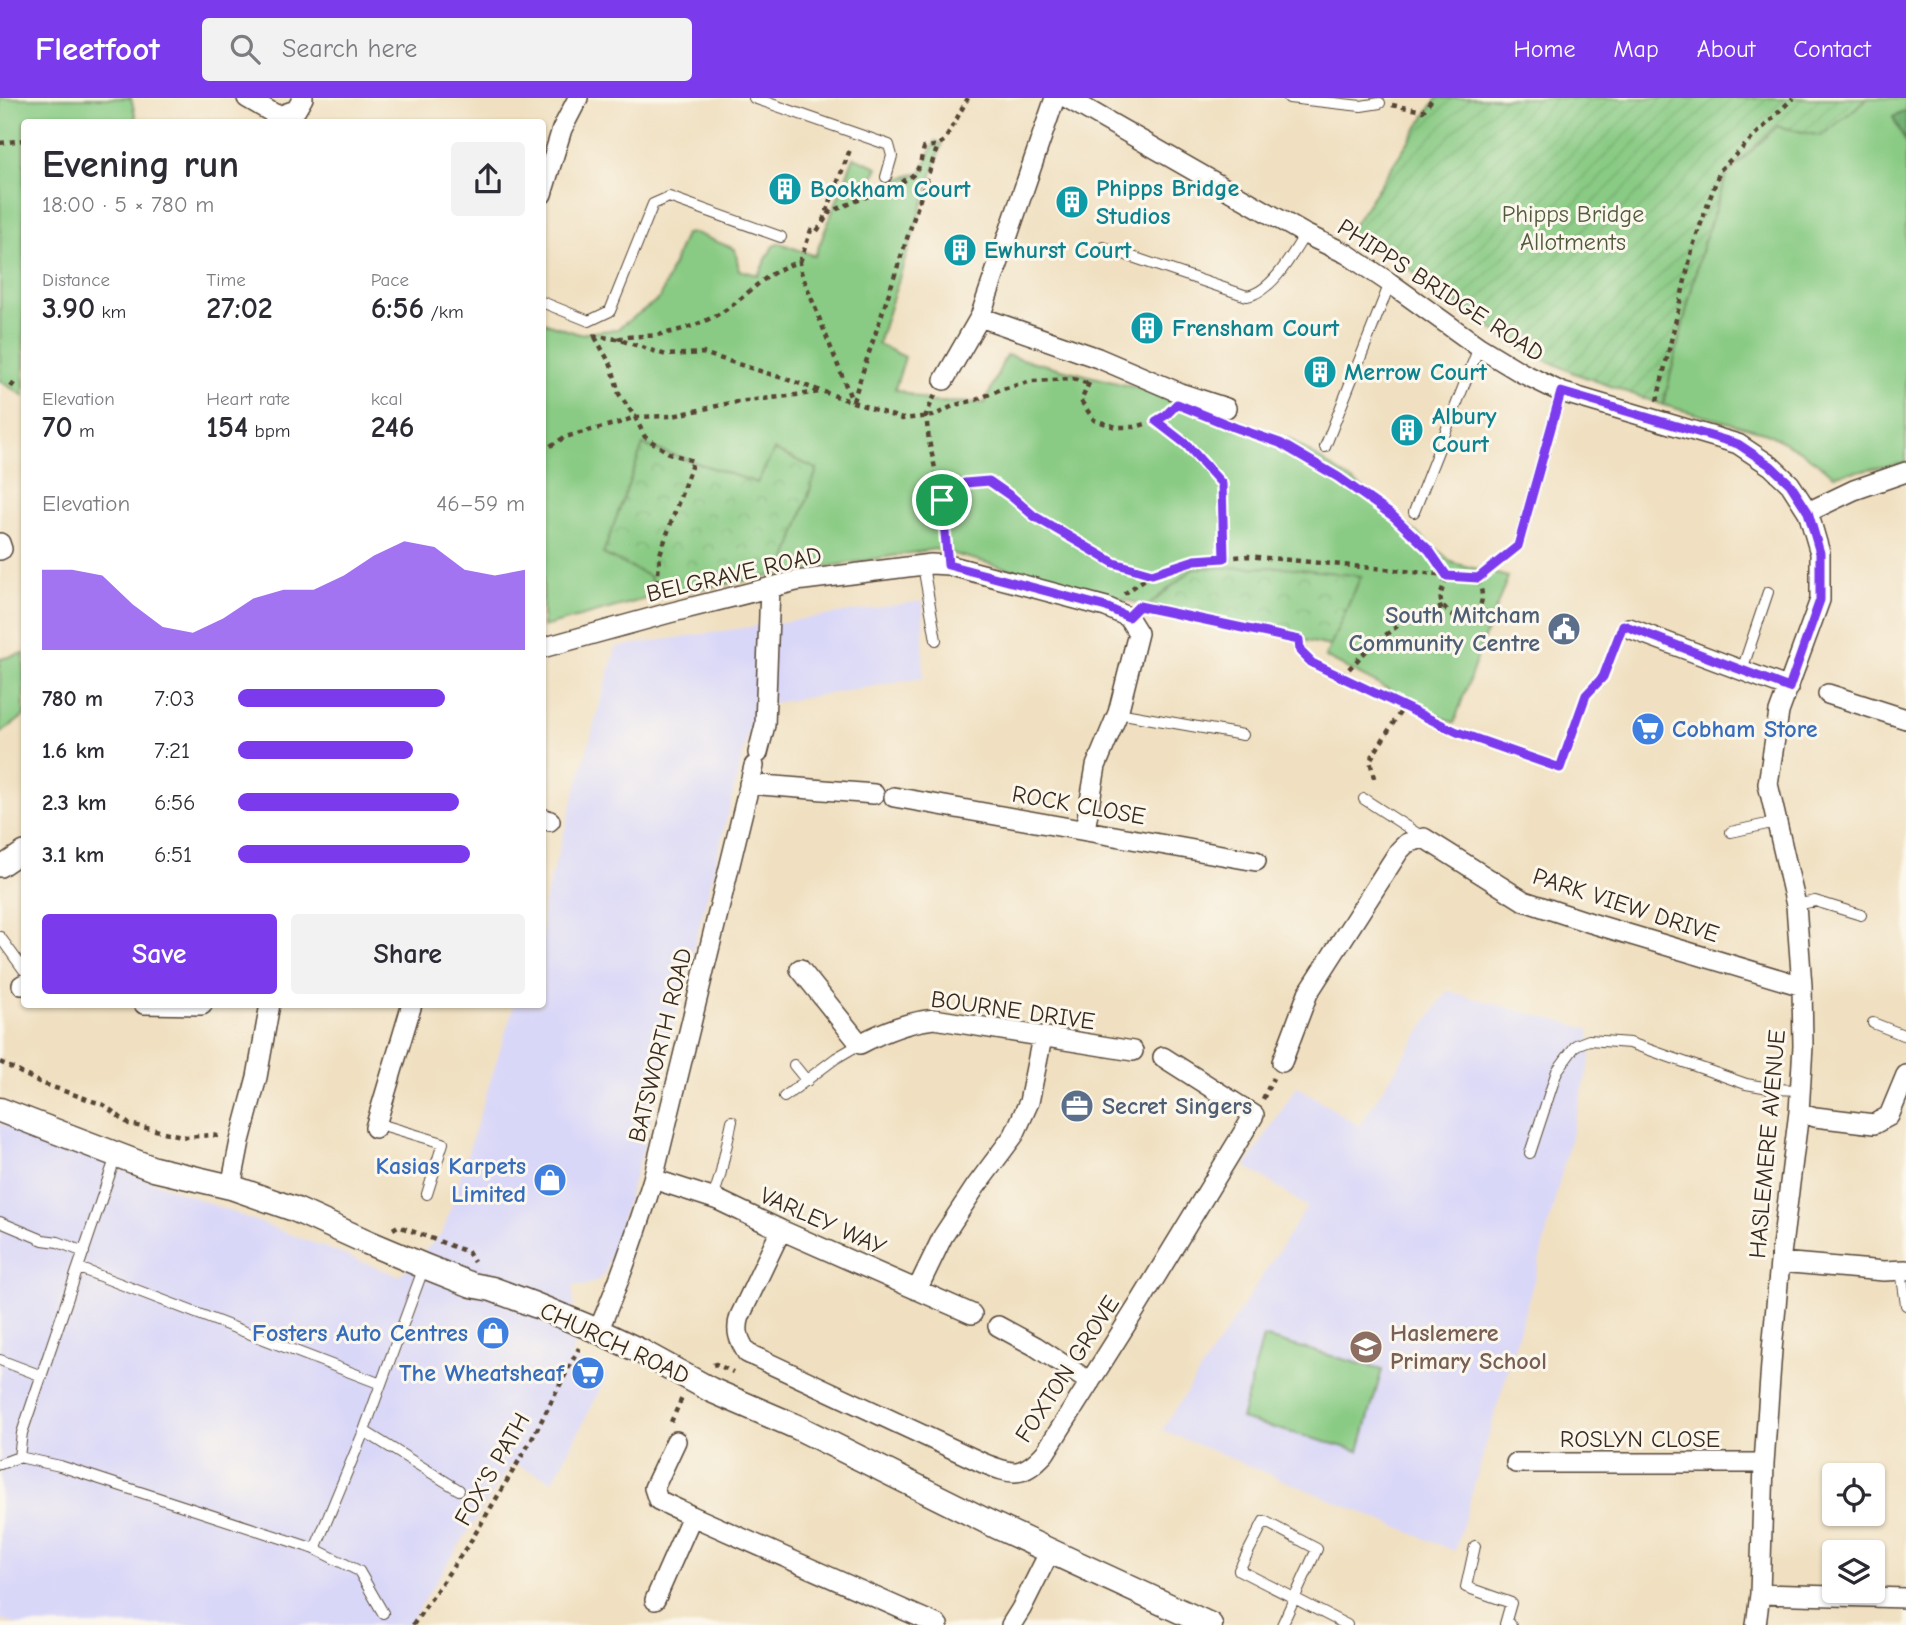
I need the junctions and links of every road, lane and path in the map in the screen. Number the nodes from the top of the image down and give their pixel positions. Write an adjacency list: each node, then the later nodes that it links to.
1 (247, 98): 2 (street)
2 (303, 98)
3 (578, 98): 16 (street)
4 (754, 98): 11 (lane)
5 (1055, 98): 23 (street)
6 (1067, 98): 18 (street, PHIPPS BRIDGE ROAD)
7 (1289, 98): 10 (lane)
8 (1433, 98): 10 (path)
9 (1793, 98): 38 (path)
10 (1380, 103)
11 (856, 133): 15 (lane); 17 (path)
12 (21, 140): 13 (path)
13 (0, 143)
14 (938, 145): 34 (path)
15 (886, 177)
16 (546, 181)
17 (822, 226)
18 (1305, 234): 20 (lane); 21 (street, PHIPPS BRIDGE ROAD)
19 (781, 237): 24 (lane)
20 (1103, 247)
21 (1390, 282): 27 (street, PHIPPS BRIDGE ROAD); 40 (lane)
22 (546, 304): 24 (lane)
23 (980, 317): 28 (street); 32 (street)
24 (589, 321): 25 (path)
25 (595, 336): 26 (path); 37 (path)
26 (617, 339): 30 (path); 34 (path)
27 (1479, 347): 31 (street, PHIPPS BRIDGE ROAD); 44 (lane)
28 (944, 380)
29 (1089, 384): 35 (path)
30 (822, 392): 34 (path); 37 (path)
31 (1561, 392): 38 (street, PHIPPS BRIDGE ROAD); 47 (lane)
32 (1180, 393): 36 (street); 39 (path)
33 (1082, 401): 39 (path)
34 (853, 402): 35 (path)
35 (926, 415): 43 (path)
36 (1226, 416): 53 (path)
37 (635, 417): 41 (path); 59 (path)
38 (1652, 419): 45 (street, PHIPPS BRIDGE ROAD)
39 (1156, 421): 49 (path)
40 (1325, 447)
41 (546, 448)
42 (1906, 472): 45 (street)
43 (942, 500): 50 (path); 52 (path)
44 (1414, 512)
45 (1808, 512): 66 (street, HASLEMERE AVENUE)
46 (0, 543): 48 (street)
47 (1518, 546): 54 (path)
48 (0, 550)
49 (1224, 558): 52 (path); 53 (path)
50 (948, 565): 51 (street, BELGRAVE ROAD); 57 (street, BELGRAVE ROAD)
51 (923, 566): 55 (street, BELGRAVE ROAD); 62 (lane)
52 (1152, 574): 57 (path)
53 (1447, 576): 54 (path); 58 (path)
54 (1478, 578): 58 (path)
55 (769, 587): 59 (street, BELGRAVE ROAD); 72 (street, BATSWORTH ROAD)
56 (1768, 593): 64 (lane)
57 (1106, 607): 60 (street, BELGRAVE ROAD)
58 (1443, 607): 65 (path)
59 (669, 613): 63 (street, BELGRAVE ROAD)
60 (1128, 617): 65 (path); 69 (street)
61 (1629, 628): 64 (street); 68 (path)
62 (936, 640)
63 (546, 647)
64 (1742, 670): 66 (street)
65 (1342, 676): 68 (path)
66 (1789, 688): 77 (street, HASLEMERE AVENUE)
67 (1828, 694): 70 (street)
68 (1404, 706): 73 (path)
69 (1118, 713): 71 (lane); 78 (street)
70 (1906, 719)
71 (1242, 735)
72 (754, 767): 74 (street); 113 (street, BATSWORTH ROAD)
73 (1374, 778)
74 (874, 794)
75 (894, 797): 78 (street, ROCK CLOSE)
76 (1364, 799): 80 (lane)
77 (1776, 822): 79 (lane); 84 (street, HASLEMERE AVENUE)
78 (1085, 830): 82 (street, ROCK CLOSE)
79 (1731, 832)
80 (1424, 838): 89 (street, PARK VIEW DRIVE); 99 (street)
81 (21, 853): 83 (street)
82 (1256, 861)
83 (0, 867)
84 (1796, 905): 85 (lane); 89 (street, HASLEMERE AVENUE)
85 (1861, 915)
86 (0, 937): 88 (lane)
87 (800, 969): 95 (street)
88 (21, 975)
89 (1802, 986): 103 (street, HASLEMERE AVENUE)
90 (269, 1008): 114 (street)
91 (411, 1008): 109 (street)
92 (1873, 1023): 93 (lane)
93 (1906, 1036)
94 (1042, 1038): 95 (street, BOURNE DRIVE); 96 (street, BOURNE DRIVE); 124 (street)
95 (860, 1044): 102 (lane)
96 (1133, 1051)
97 (1163, 1057): 107 (street)
98 (0, 1062): 110 (path)
99 (1282, 1062): 107 (path)
100 (794, 1065): 102 (lane)
101 (1906, 1075): 106 (street)
102 (807, 1081): 104 (lane)
103 (1800, 1090): 106 (street, HASLEMERE AVENUE); 111 (lane)
104 (784, 1097)
105 (0, 1110): 112 (street, CHURCH ROAD)
106 (1799, 1112): 120 (street, HASLEMERE AVENUE)
107 (1254, 1115): 132 (street, FOXTON GROVE)
108 (732, 1121): 116 (lane)
109 (376, 1125): 115 (lane)
110 (227, 1138)
111 (1530, 1153)
112 (116, 1155): 114 (street, CHURCH ROAD); 119 (lane)
113 (653, 1179): 116 (street, VARLEY WAY); 128 (street, BATSWORTH ROAD)
114 (231, 1187): 121 (street, CHURCH ROAD)
115 (427, 1194)
116 (713, 1198): 118 (street, VARLEY WAY)
117 (0, 1222): 119 (lane)
118 (781, 1230): 124 (street, VARLEY WAY); 132 (street, FOXTON GROVE)
119 (84, 1252): 122 (lane)
120 (1780, 1262): 123 (street); 139 (street, HASLEMERE AVENUE)
121 (424, 1266): 128 (street, CHURCH ROAD); 133 (lane)
122 (79, 1268): 130 (lane); 133 (lane)
123 (1903, 1270): 125 (lane)
124 (917, 1290): 126 (street, VARLEY WAY)
125 (1906, 1305)
126 (972, 1314)
127 (998, 1326): 132 (street)
128 (598, 1331): 131 (street, CHURCH ROAD); 150 (path, FOX'S PATH)
129 (0, 1360): 130 (lane)
130 (42, 1376): 136 (lane)
131 (690, 1379): 135 (path); 144 (street, CHURCH ROAD)
132 (1090, 1382)
133 (381, 1384): 134 (lane)
134 (364, 1431): 140 (lane); 143 (lane)
135 (676, 1440): 141 (street)
136 (19, 1457): 138 (lane); 143 (lane)
137 (1516, 1463): 139 (street, ROSLYN CLOSE)
138 (0, 1464)
139 (1764, 1464): 145 (street, HASLEMERE AVENUE)
140 (459, 1490)
141 (692, 1516): 148 (street); 151 (street)
142 (1475, 1546): 156 (lane)
143 (315, 1549): 149 (lane)
144 (1050, 1550): 152 (street); 153 (street, CHURCH ROAD)
145 (1760, 1594): 146 (street); 157 (street, HASLEMERE AVENUE)
146 (1906, 1598)
147 (1293, 1599): 147 (lane); 154 (lane); 155 (lane)
148 (655, 1601)
149 (383, 1613)
150 (413, 1625)
151 (937, 1625)
152 (1011, 1625)
153 (1210, 1625)
154 (1282, 1625)
155 (1347, 1625)
156 (1511, 1625)
157 (1756, 1625)

